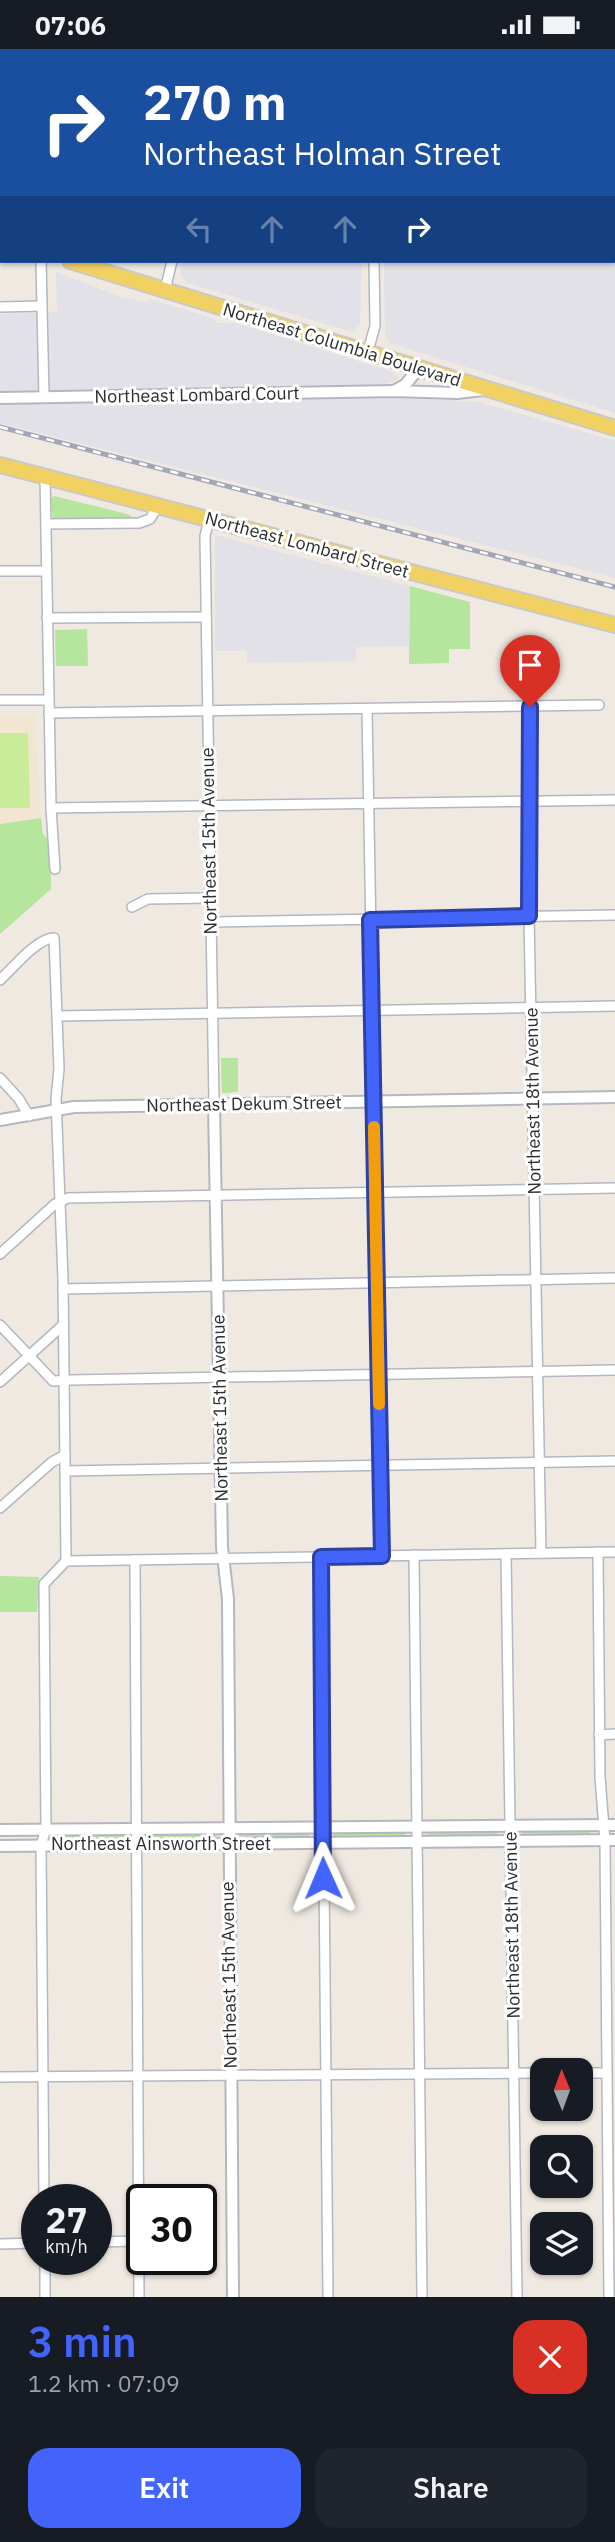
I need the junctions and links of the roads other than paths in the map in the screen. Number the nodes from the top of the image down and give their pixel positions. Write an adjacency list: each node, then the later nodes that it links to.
1 (41, 263): 6 (street)
2 (77, 263): 5 (main road, Northeast Columbia Boulevard)
3 (172, 263): 5 (street)
4 (374, 263): 8 (street)
5 (165, 290): 8 (main road, Northeast Columbia Boulevard)
6 (42, 306): 7 (street); 12 (street)
7 (0, 307)
8 (368, 351): 9 (main road, Northeast Columbia Boulevard)
9 (420, 367): 10 (main road, Northeast Columbia Boulevard); 11 (street)
10 (486, 390): 11 (street, Northeast Lombard Court); 14 (main road, Northeast Columbia Boulevard)
11 (394, 391): 12 (street, Northeast Lombard Court)
12 (44, 397): 13 (street, Northeast Lombard Court)
13 (0, 398)
14 (615, 428)
15 (2, 468): 16 (main road, Northeast Lombard Street)
16 (45, 477): 17 (main road, Northeast Lombard Street); 19 (street)
17 (158, 506): 18 (main road, Northeast Lombard Street); 19 (street)
18 (209, 520): 22 (street, Northeast 15th Avenue); 24 (main road, Northeast Lombard Street)
19 (46, 524): 21 (street)
20 (0, 571): 21 (street)
21 (46, 571): 23 (street)
22 (206, 617): 23 (street); 31 (street, Northeast 15th Avenue)
23 (47, 618): 27 (street)
24 (615, 625)
25 (529, 649): 29 (street, Northeast 18th Avenue)
26 (0, 700): 27 (street)
27 (49, 700): 32 (street)
28 (598, 705): 29 (street)
29 (530, 707): 30 (street); 34 (street, Northeast 18th Avenue)
30 (367, 709): 31 (street); 35 (street)
31 (207, 711): 32 (street); 36 (street, Northeast 15th Avenue)
32 (49, 713): 37 (street)
33 (615, 800): 34 (street)
34 (529, 801): 35 (street); 42 (street, Northeast 18th Avenue)
35 (369, 803): 36 (street); 43 (street)
36 (209, 806): 37 (street); 39 (street, Northeast 15th Avenue)
37 (51, 808): 38 (street)
38 (55, 869)
39 (210, 898): 40 (street); 44 (street, Northeast 15th Avenue)
40 (132, 907)
41 (615, 915): 42 (street)
42 (529, 916): 43 (street); 47 (street, Northeast 18th Avenue)
43 (370, 920): 44 (street); 48 (street)
44 (211, 922): 49 (street, Northeast 15th Avenue)
45 (0, 980): 50 (street)
46 (615, 1006): 47 (street)
47 (531, 1008): 48 (street); 53 (street, Northeast 18th Avenue)
48 (372, 1010): 49 (street); 54 (street)
49 (212, 1013): 50 (street); 55 (street, Northeast 15th Avenue)
50 (58, 1016): 56 (street)
51 (0, 1078): 57 (street)
52 (615, 1097): 53 (street, Northeast Dekum Street)
53 (533, 1099): 54 (street, Northeast Dekum Street); 60 (street, Northeast 18th Avenue)
54 (374, 1101): 55 (street, Northeast Dekum Street); 61 (street)
55 (215, 1104): 56 (street, Northeast Dekum Street); 62 (street, Northeast 15th Avenue)
56 (56, 1111): 57 (street, Northeast Dekum Street); 63 (street)
57 (29, 1116): 58 (street, Northeast Dekum Street)
58 (0, 1120)
59 (615, 1188): 60 (street)
60 (534, 1189): 61 (street); 66 (street, Northeast 18th Avenue)
61 (375, 1192): 62 (street); 67 (street)
62 (217, 1195): 63 (street); 68 (street, Northeast 15th Avenue)
63 (61, 1199): 64 (street); 69 (street)
64 (0, 1254)
65 (615, 1278): 66 (street)
66 (536, 1280): 67 (street); 74 (street, Northeast 18th Avenue)
67 (377, 1283): 68 (street); 75 (street)
68 (219, 1286): 69 (street); 76 (street, Northeast 15th Avenue)
69 (63, 1289): 71 (street)
70 (0, 1325): 72 (street)
71 (62, 1326): 72 (street); 78 (street)
72 (28, 1356): 77 (street); 78 (street)
73 (615, 1370): 74 (street)
74 (537, 1372): 75 (street); 81 (street, Northeast 18th Avenue)
75 (379, 1374): 76 (street); 82 (street)
76 (220, 1377): 78 (street); 83 (street, Northeast 15th Avenue)
77 (0, 1382)
78 (63, 1382): 79 (street)
79 (65, 1455): 84 (street); 85 (street)
80 (615, 1461): 81 (street)
81 (539, 1462): 82 (street); 88 (street, Northeast 18th Avenue)
82 (380, 1465): 83 (street); 91 (street)
83 (222, 1468): 84 (street); 93 (street, Northeast 15th Avenue)
84 (65, 1471): 95 (street)
85 (0, 1509)
86 (598, 1552): 87 (street); 88 (street); 97 (street)
87 (615, 1552)
88 (541, 1553): 89 (street)
89 (506, 1554): 90 (street); 100 (street, Northeast 18th Avenue)
90 (414, 1555): 91 (street); 102 (street)
91 (382, 1556): 92 (street)
92 (321, 1557): 93 (street); 101 (street)
93 (223, 1558): 94 (street); 104 (street, Northeast 15th Avenue)
94 (135, 1560): 95 (street); 105 (street)
95 (66, 1561): 103 (street)
96 (615, 1734): 97 (street)
97 (599, 1735): 98 (street)
98 (601, 1825): 99 (street, Northeast Ainsworth Street); 100 (street, Northeast Ainsworth Street); 107 (street)
99 (615, 1825)
100 (509, 1826): 102 (street, Northeast Ainsworth Street); 109 (street, Northeast 18th Avenue)
101 (324, 1828): 102 (street, Northeast Ainsworth Street); 104 (street, Northeast Ainsworth Street); 110 (street)
102 (416, 1828): 108 (street)
103 (46, 1829): 105 (street, Northeast Ainsworth Street); 106 (street, Northeast Ainsworth Street); 111 (street)
104 (230, 1829): 105 (street, Northeast Ainsworth Street); 113 (street, Northeast 15th Avenue)
105 (138, 1830): 112 (street)
106 (0, 1831)
107 (610, 1841): 109 (street, Northeast Ainsworth Street); 117 (street)
108 (418, 1842): 109 (street, Northeast Ainsworth Street); 110 (street, Northeast Ainsworth Street); 118 (street)
109 (512, 1842): 119 (street, Northeast 18th Avenue)
110 (323, 1843): 113 (street, Northeast Ainsworth Street); 122 (street)
111 (41, 1845): 112 (street, Northeast Ainsworth Street); 114 (street, Northeast Ainsworth Street); 120 (street)
112 (135, 1845): 113 (street, Northeast Ainsworth Street); 124 (street)
113 (229, 1845): 121 (street, Northeast 15th Avenue)
114 (0, 1846)
115 (530, 2073): 119 (street)
116 (593, 2073): 117 (street)
117 (607, 2073): 137 (street)
118 (420, 2074): 119 (street); 122 (street); 135 (street)
119 (515, 2074): 136 (street, Northeast 18th Avenue)
120 (43, 2076): 123 (street); 124 (street); 125 (street)
121 (231, 2076): 122 (street); 124 (street); 133 (street, Northeast 15th Avenue)
122 (325, 2076): 134 (street)
123 (0, 2077)
124 (136, 2077): 126 (street)
125 (44, 2184)
126 (137, 2184)
127 (0, 2243): 128 (street)
128 (21, 2243)
129 (45, 2275): 131 (street)
130 (139, 2275): 132 (street)
131 (45, 2297)
132 (139, 2297)
133 (233, 2297)
134 (328, 2297)
135 (422, 2297)
136 (516, 2297)
137 (609, 2297)

